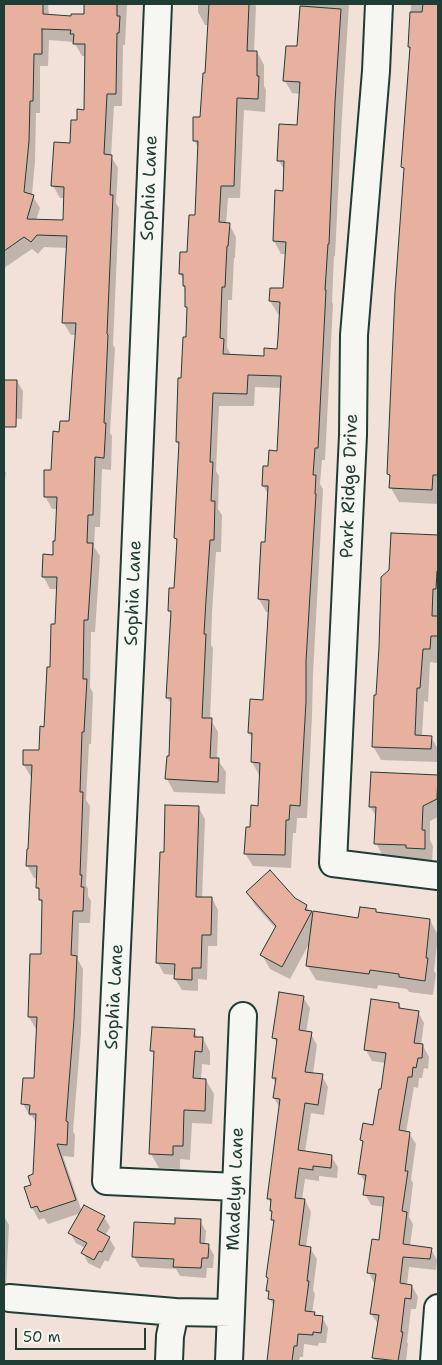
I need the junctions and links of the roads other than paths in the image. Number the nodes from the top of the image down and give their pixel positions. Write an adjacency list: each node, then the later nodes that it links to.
1 (158, 4): 5 (street, Sophia Lane)
2 (379, 4): 3 (street, Park Ridge Drive)
3 (438, 876)
4 (243, 1016): 5 (street, Madelyn Lane)
5 (236, 1187): 9 (street, Madelyn Lane)
6 (9, 1298): 8 (street)
7 (438, 1308): 12 (street)
8 (175, 1312): 9 (street); 10 (street)
9 (231, 1313): 11 (street, Madelyn Lane)
10 (169, 1361)
11 (230, 1361)
12 (434, 1361)

